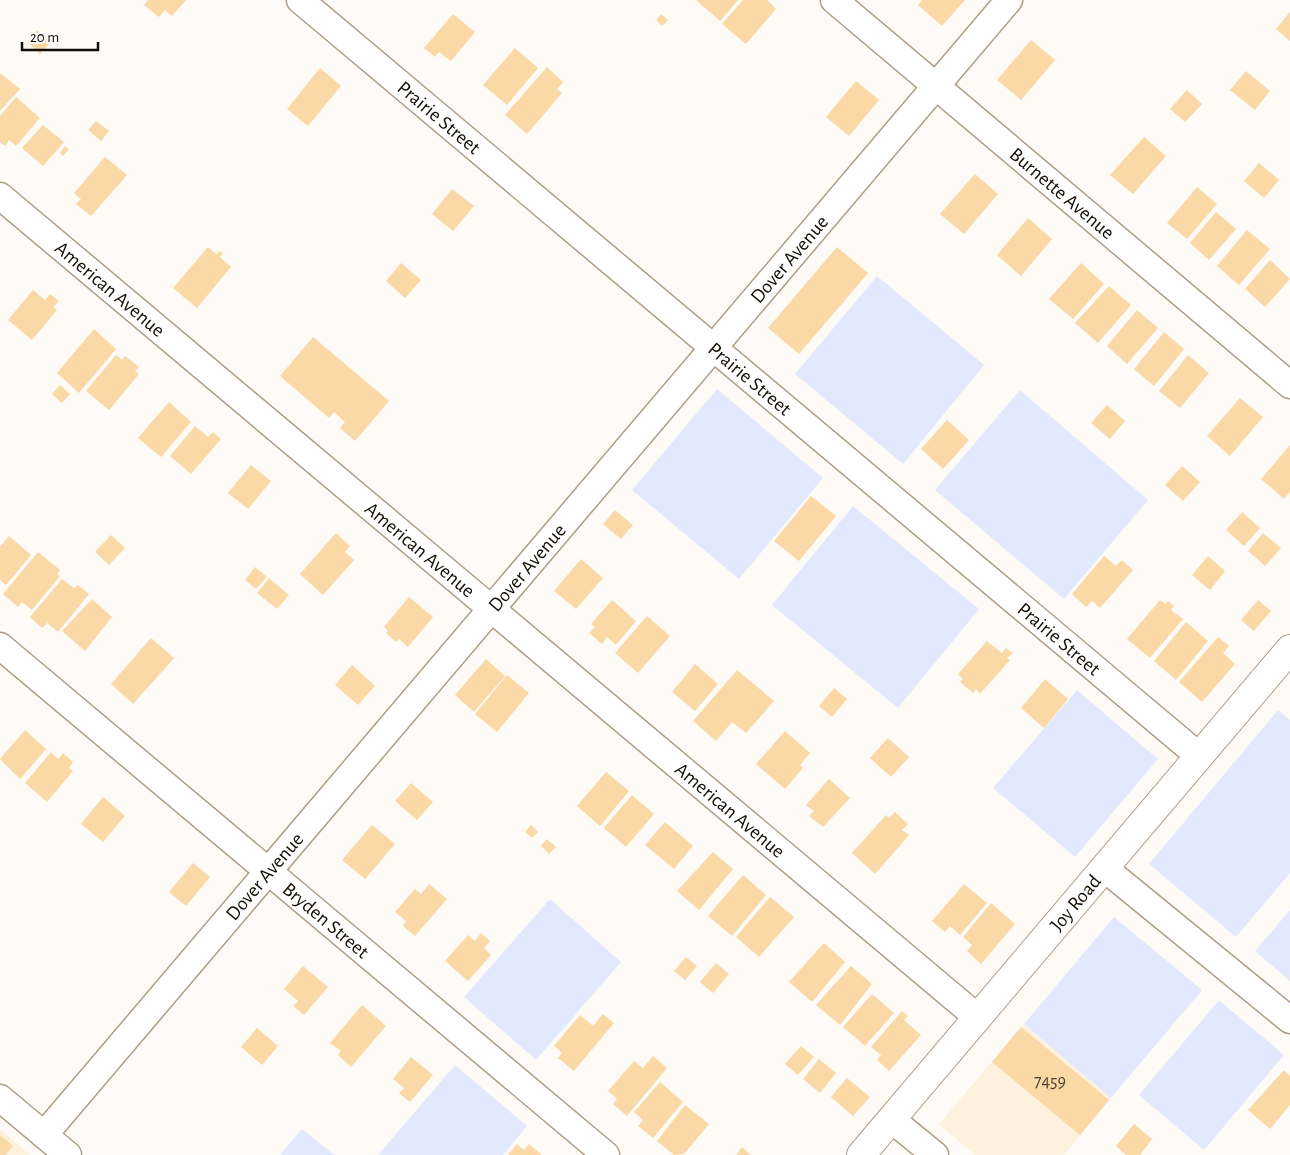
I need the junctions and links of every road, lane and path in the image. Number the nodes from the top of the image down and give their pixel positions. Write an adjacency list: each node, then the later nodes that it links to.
1 (300, 0): 6 (street, Prairie Street)
2 (834, 0): 4 (street, Burnette Avenue)
3 (1009, 0): 4 (street, Dover Avenue)
4 (936, 86): 6 (street, Dover Avenue); 7 (street, Burnette Avenue)
5 (0, 196): 8 (street, American Avenue)
6 (714, 347): 8 (street, Dover Avenue); 11 (street, Prairie Street)
7 (1290, 385)
8 (491, 609): 13 (street, Dover Avenue); 14 (street, American Avenue)
9 (0, 646): 13 (street, Bryden Street)
10 (1290, 649): 11 (street, Joy Road)
11 (1200, 756): 12 (street, Joy Road)
12 (1104, 868): 14 (street, Joy Road); 15 (street)
13 (268, 871): 18 (street, Dover Avenue); 20 (street, Bryden Street)
14 (977, 1017): 17 (street, Joy Road)
15 (1290, 1020)
16 (0, 1098): 18 (street)
17 (891, 1119): 21 (street, Joy Road); 22 (street)
18 (44, 1135): 19 (street)
19 (68, 1155)
20 (606, 1155)
21 (861, 1155)
22 (935, 1155)

